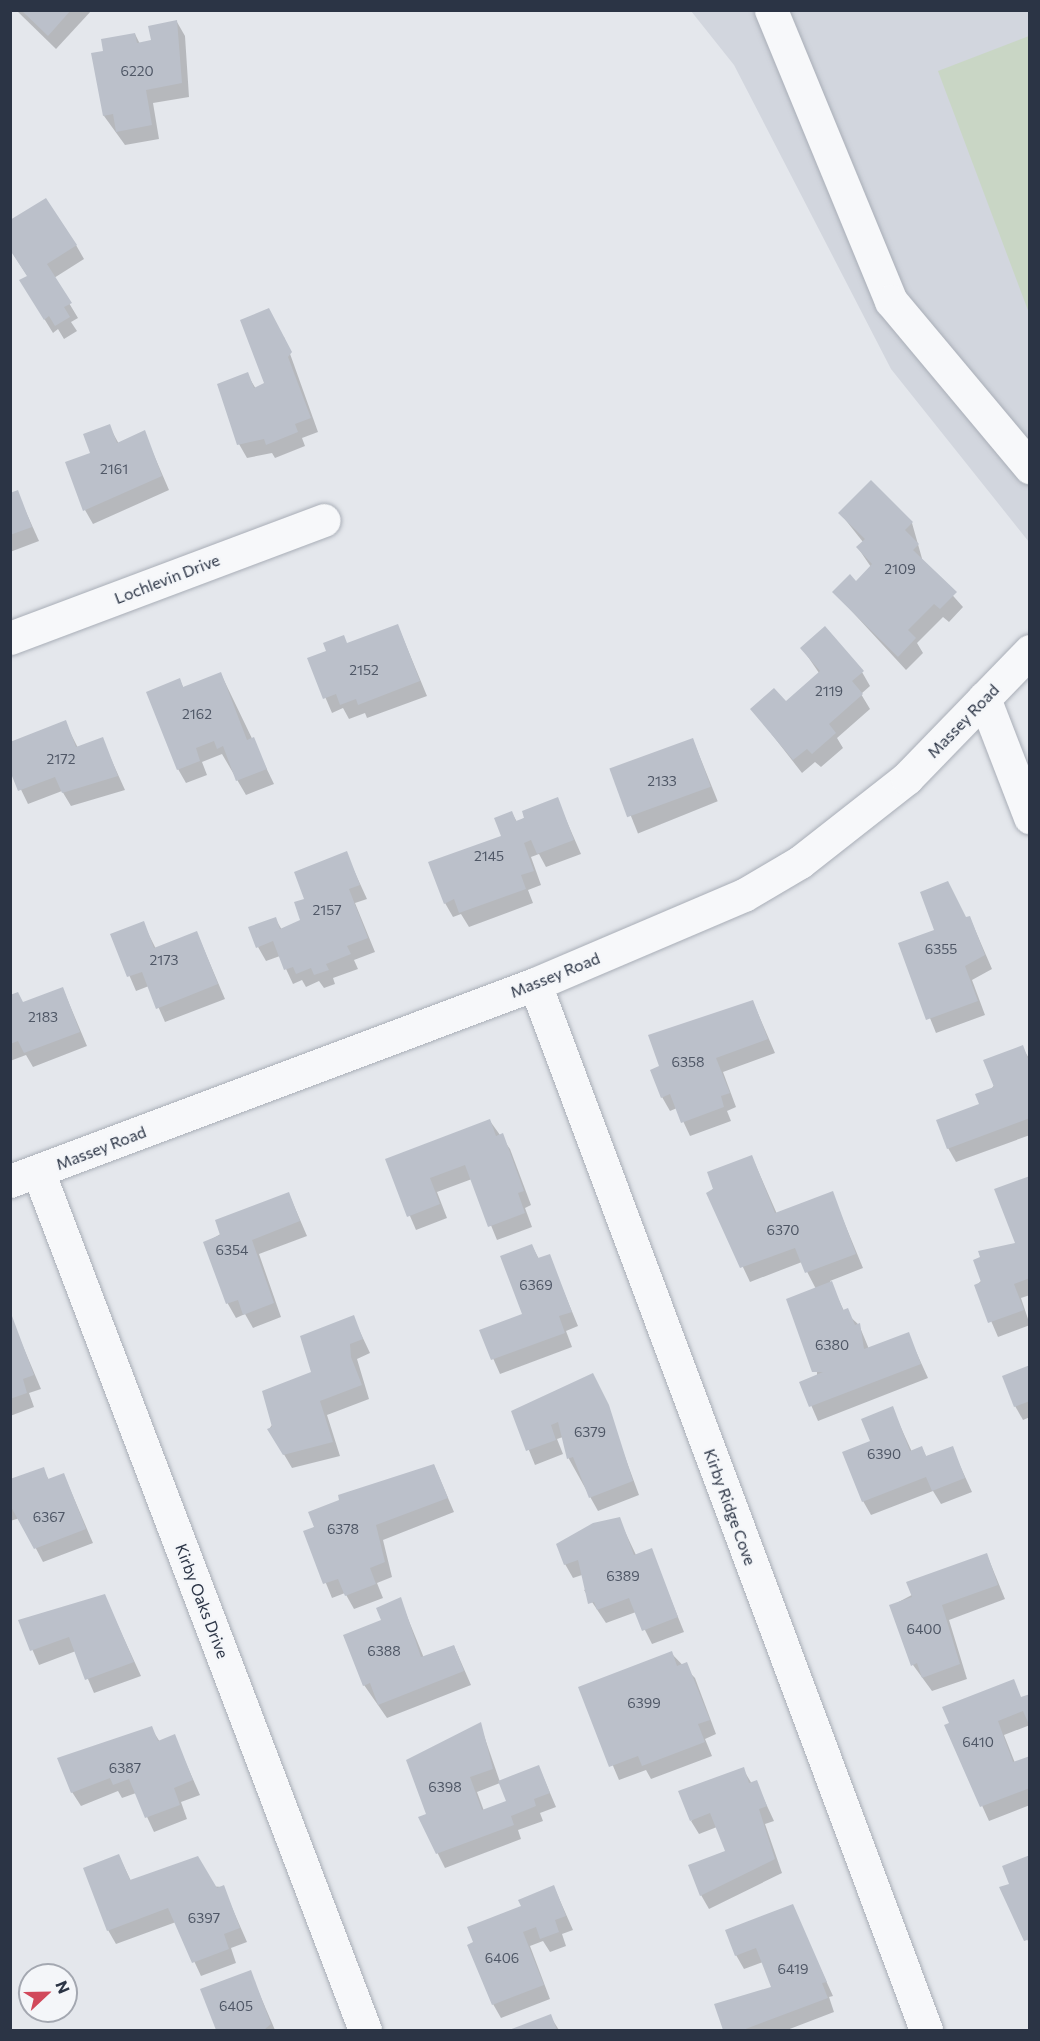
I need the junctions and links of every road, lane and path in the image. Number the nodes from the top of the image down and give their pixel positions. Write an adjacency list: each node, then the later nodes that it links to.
1 (771, 10): 2 (street)
2 (1029, 467)
3 (324, 520): 4 (street, Lochlevin Drive)
4 (10, 638)
5 (1029, 651): 6 (street, Massey Road)
6 (984, 698): 7 (street); 8 (street, Massey Road)
7 (1029, 817)
8 (535, 984): 9 (street, Massey Road); 11 (street, Kirby Ridge Cove)
9 (24, 1176): 10 (street, Kirby Oaks Drive)
10 (365, 2031)
11 (926, 2031)

